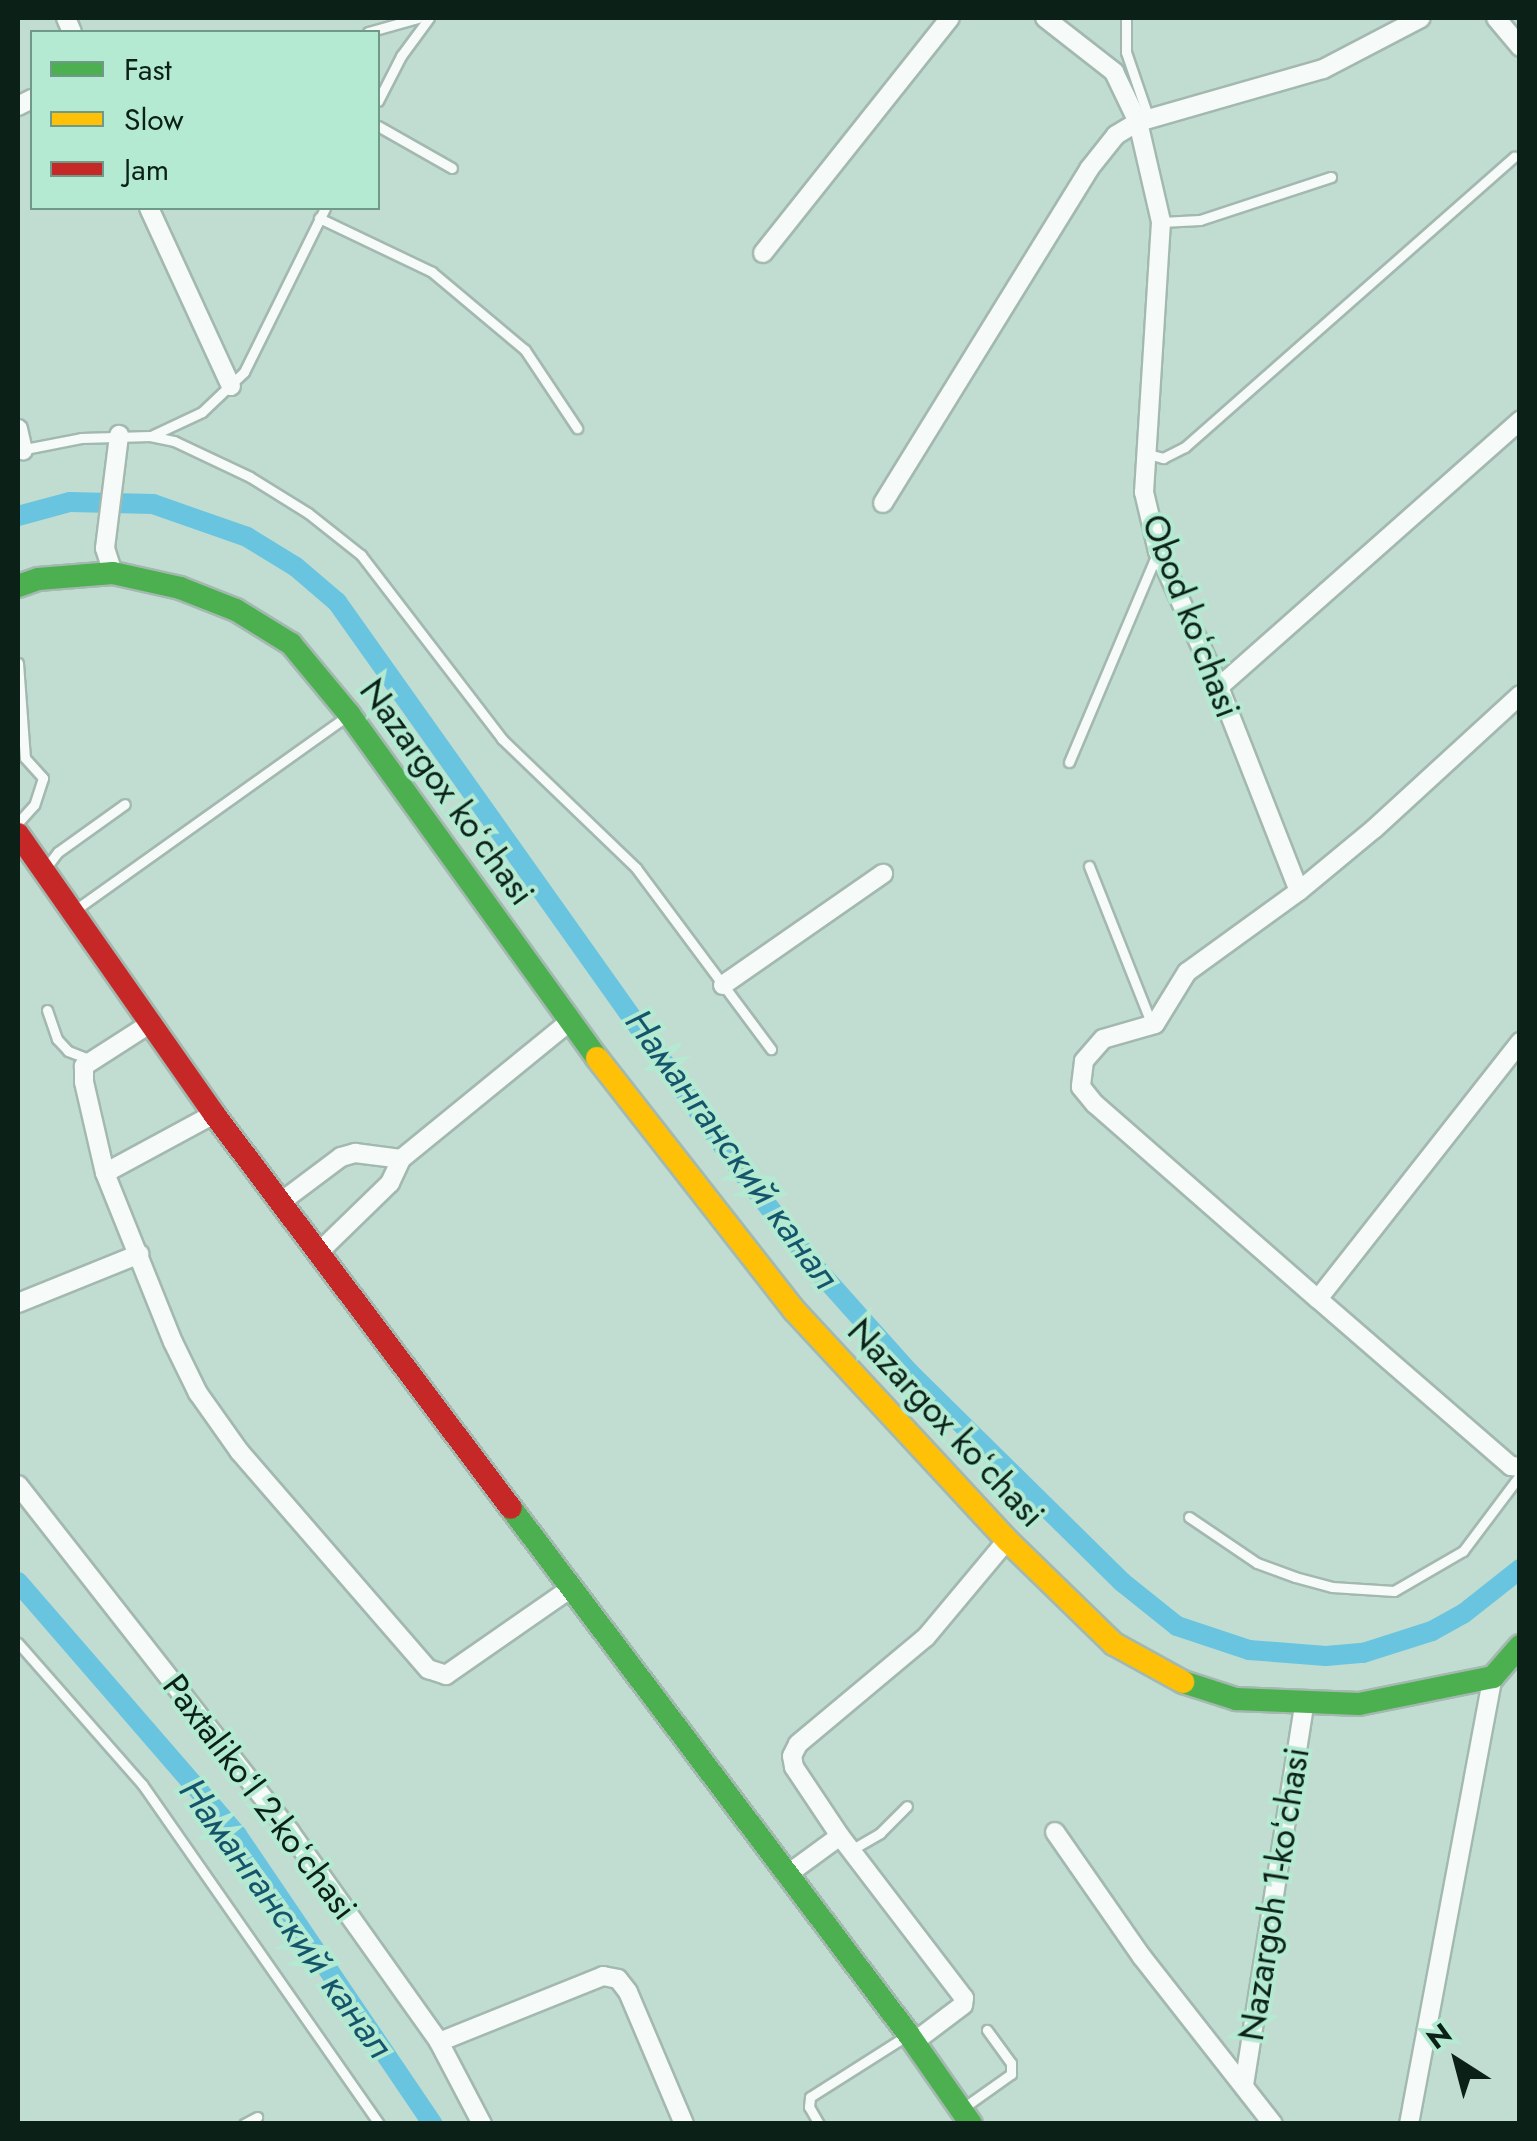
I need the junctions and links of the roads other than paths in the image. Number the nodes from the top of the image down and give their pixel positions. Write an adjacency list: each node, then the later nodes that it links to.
1 (418, 18): 8 (lane)
2 (429, 18): 10 (lane)
3 (950, 18): 20 (street)
4 (1045, 18): 11 (street, Obod koʻchasi)
5 (1126, 18): 11 (lane)
6 (1421, 18): 11 (street)
7 (1496, 18): 9 (street)
8 (375, 30)
9 (1520, 47)
10 (380, 98)
11 (1143, 121): 19 (street, Obod koʻchasi); 29 (street)
12 (380, 127): 14 (lane)
13 (1514, 157): 28 (lane)
14 (452, 168)
15 (1331, 177): 19 (lane)
16 (150, 210): 21 (street)
17 (324, 210): 18 (lane)
18 (319, 218): 21 (lane); 23 (lane)
19 (1160, 222): 28 (street, Obod koʻchasi)
20 (763, 253)
21 (231, 386): 25 (lane)
22 (1520, 421): 34 (street)
23 (577, 428)
24 (18, 429): 27 (street)
25 (150, 436): 26 (lane); 46 (lane)
26 (116, 443): 27 (lane); 31 (street)
27 (20, 450)
28 (1148, 454): 30 (street, Obod koʻchasi)
29 (883, 503)
30 (1158, 552): 34 (street, Obod koʻchasi); 37 (lane)
31 (112, 573): 32 (street, Nazargox koʻchasi); 36 (street, Nazargox koʻchasi)
32 (18, 586)
33 (18, 663): 39 (lane)
34 (1219, 688): 44 (street, Obod koʻchasi)
35 (1520, 696): 44 (street)
36 (350, 714): 45 (lane); 49 (street, Nazargox koʻchasi)
37 (1069, 762)
38 (125, 804): 42 (lane)
39 (18, 823)
40 (18, 834): 42 (street)
41 (1089, 866): 50 (lane)
42 (44, 871): 45 (street)
43 (883, 874): 46 (street)
44 (1299, 891): 50 (street)
45 (72, 912): 48 (street)
46 (724, 985): 52 (lane)
47 (47, 1010): 53 (lane)
48 (151, 1022): 53 (street); 54 (street)
49 (569, 1022): 55 (street); 66 (street, Nazargox koʻchasi)
50 (1152, 1026): 60 (street)
51 (1520, 1042): 60 (street)
52 (770, 1050)
53 (92, 1060): 56 (street)
54 (214, 1114): 56 (street); 57 (street)
55 (401, 1160): 57 (street); 59 (street)
56 (105, 1173): 58 (street)
57 (280, 1202): 59 (street)
58 (138, 1254): 61 (street); 67 (street)
59 (318, 1254): 67 (street)
60 (1318, 1299): 62 (street)
61 (18, 1303)
62 (1520, 1467)
63 (1520, 1475): 65 (lane)
64 (18, 1484): 78 (street, Paxtalikoʻl 2-koʻchasi)
65 (1189, 1516)
66 (1007, 1540): 71 (street, Nazargox koʻchasi); 74 (street)
67 (571, 1588): 75 (street)
68 (18, 1643): 83 (lane)
69 (1520, 1646): 70 (street)
70 (1494, 1677): 71 (street, Nazargox koʻchasi); 88 (street)
71 (1304, 1702): 79 (street, Nazargoh 1-koʻchasi)
72 (907, 1806): 74 (lane)
73 (1055, 1832): 79 (street, Nazargoh 1-koʻchasi)
74 (846, 1843): 75 (street); 77 (street)
75 (788, 1874): 77 (street)
76 (987, 2030): 80 (lane)
77 (912, 2038): 80 (street); 86 (lane)
78 (439, 2042): 84 (street, Paxtalikoʻl 2-koʻchasi); 85 (street)
79 (1244, 2085): 87 (street, Nazargoh 1-koʻchasi)
80 (966, 2116)
81 (257, 2117): 82 (lane)
82 (244, 2124)
83 (379, 2124)
84 (482, 2124)
85 (684, 2124)
86 (819, 2124)
87 (1273, 2124)
88 (1410, 2124)

